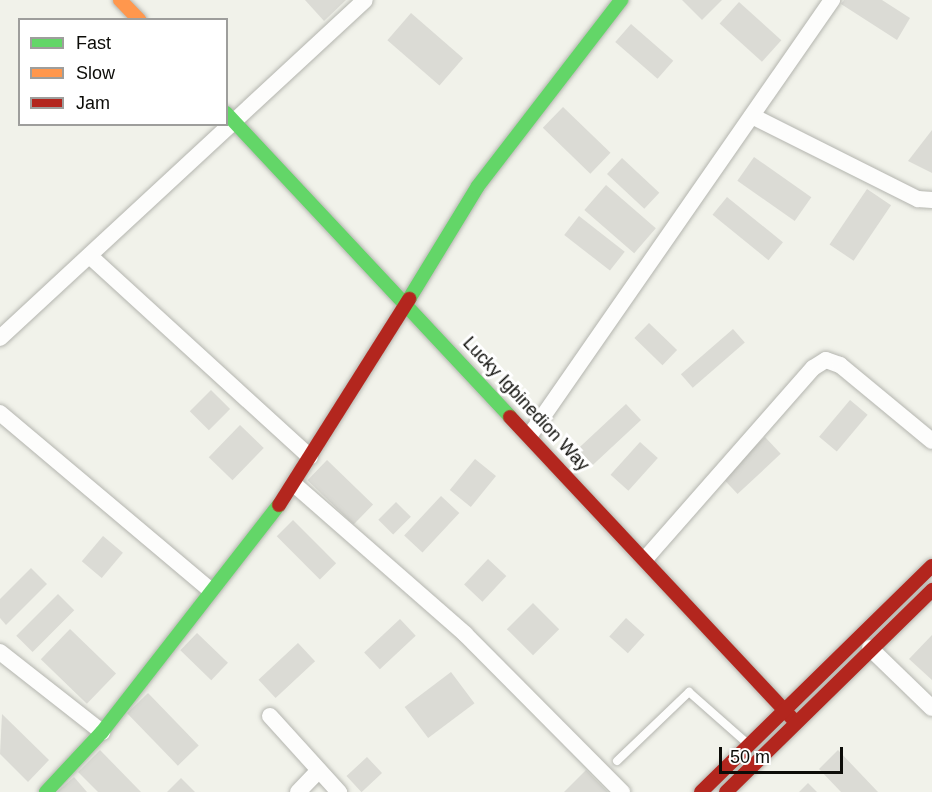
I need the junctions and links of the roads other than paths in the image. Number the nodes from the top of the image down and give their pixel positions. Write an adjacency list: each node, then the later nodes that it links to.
1 (120, 0): 5 (street)
2 (365, 0): 6 (street)
3 (621, 0): 11 (street)
4 (832, 0): 7 (street)
5 (137, 18)
6 (229, 116): 11 (street, Lucky Igbinedion Way)
7 (752, 116): 9 (street); 14 (street)
8 (219, 126): 10 (street)
9 (932, 200)
10 (92, 258): 12 (street); 16 (street)
11 (406, 304): 14 (street, Lucky Igbinedion Way); 16 (street)
12 (0, 338)
13 (0, 413): 20 (street)
14 (530, 435): 18 (street, Lucky Igbinedion Way)
15 (932, 441): 18 (street)
16 (310, 457): 17 (street)
17 (295, 485): 20 (street); 35 (street)
18 (646, 558): 25 (street, Lucky Igbinedion Way)
19 (932, 566): 25 (street)
20 (210, 590): 28 (street)
21 (932, 590): 22 (street)
22 (870, 648): 24 (street); 27 (street)
23 (0, 652): 28 (street)
24 (932, 708)
25 (784, 709): 27 (street, Lucky Igbinedion Way); 29 (street)
26 (270, 716): 31 (street)
27 (795, 722): 37 (street)
28 (102, 732): 32 (street)
29 (748, 745): 30 (lane); 36 (street)
30 (617, 761)
31 (319, 770): 33 (street); 34 (street)
32 (46, 792)
33 (297, 792)
34 (339, 792)
35 (622, 792)
36 (701, 792)
37 (726, 792)

